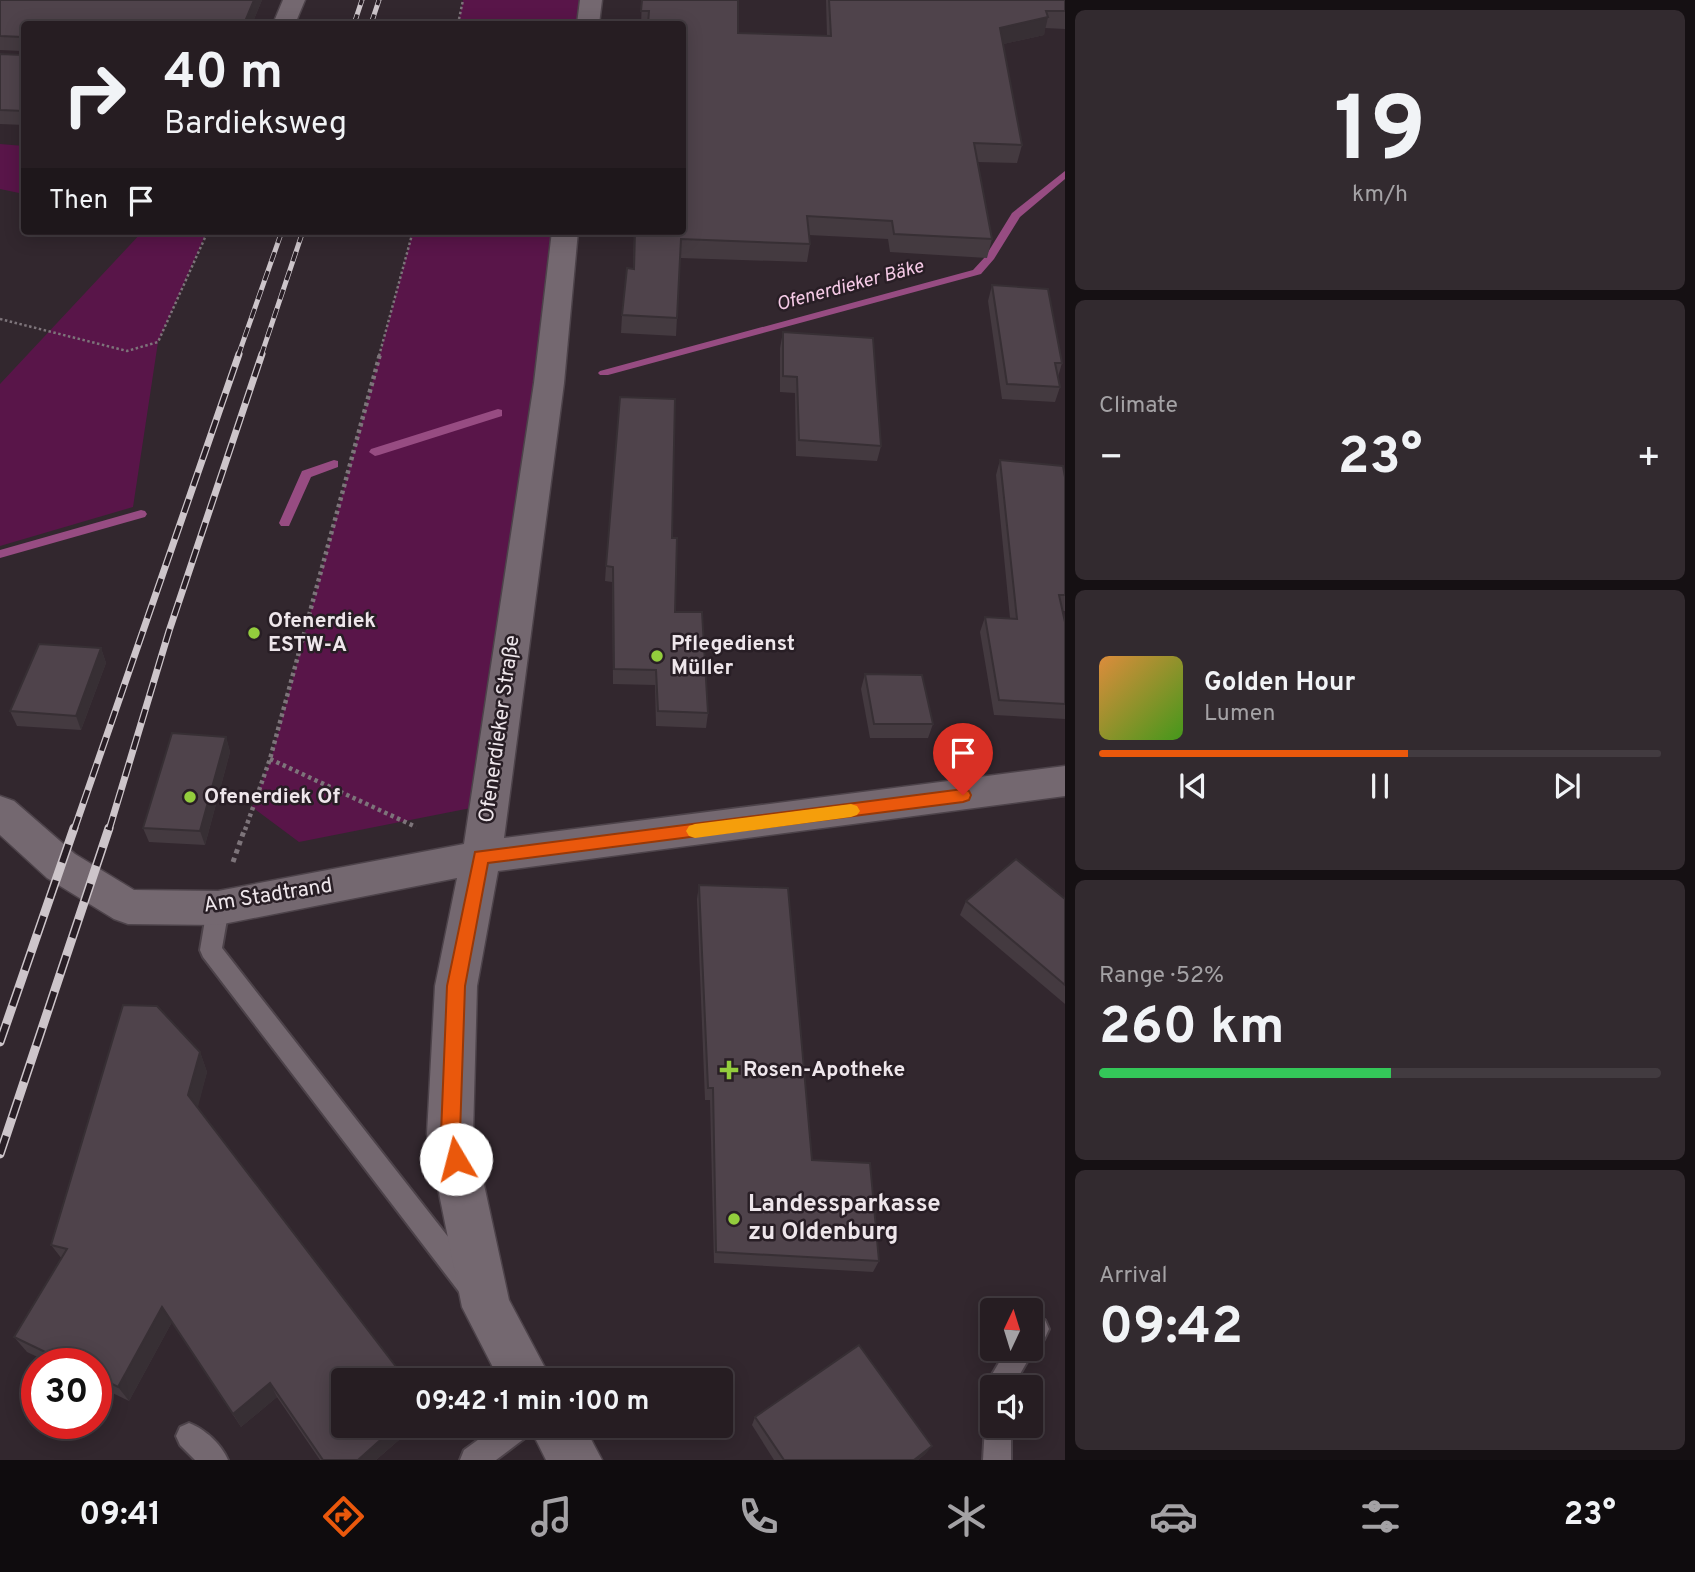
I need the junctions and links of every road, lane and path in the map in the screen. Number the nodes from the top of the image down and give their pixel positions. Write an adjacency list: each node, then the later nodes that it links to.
1 (294, 0): 4 (street)
2 (463, 0): 5 (path)
3 (592, 0): 6 (street)
4 (285, 21)
5 (459, 21)
6 (588, 21)
7 (206, 235): 10 (path)
8 (412, 235): 11 (path)
9 (565, 235): 14 (street, Ofenerdieker Straße)
10 (1, 319)
11 (271, 759): 14 (path); 15 (path)
12 (1065, 781): 14 (street, Am Stadtrand)
13 (0, 811): 15 (street, Am Stadtrand)
14 (481, 857): 15 (street, Am Stadtrand); 16 (street, Ofenerdieker Straße)
15 (218, 908): 16 (lane)
16 (486, 1307): 17 (street, Ofenerdieker Straße)
17 (520, 1368)
18 (189, 1436): 22 (lane)
19 (504, 1438): 23 (lane)
20 (562, 1438): 24 (street)
21 (998, 1438): 25 (lane)
22 (214, 1460)
23 (474, 1460)
24 (576, 1460)
25 (997, 1460)

